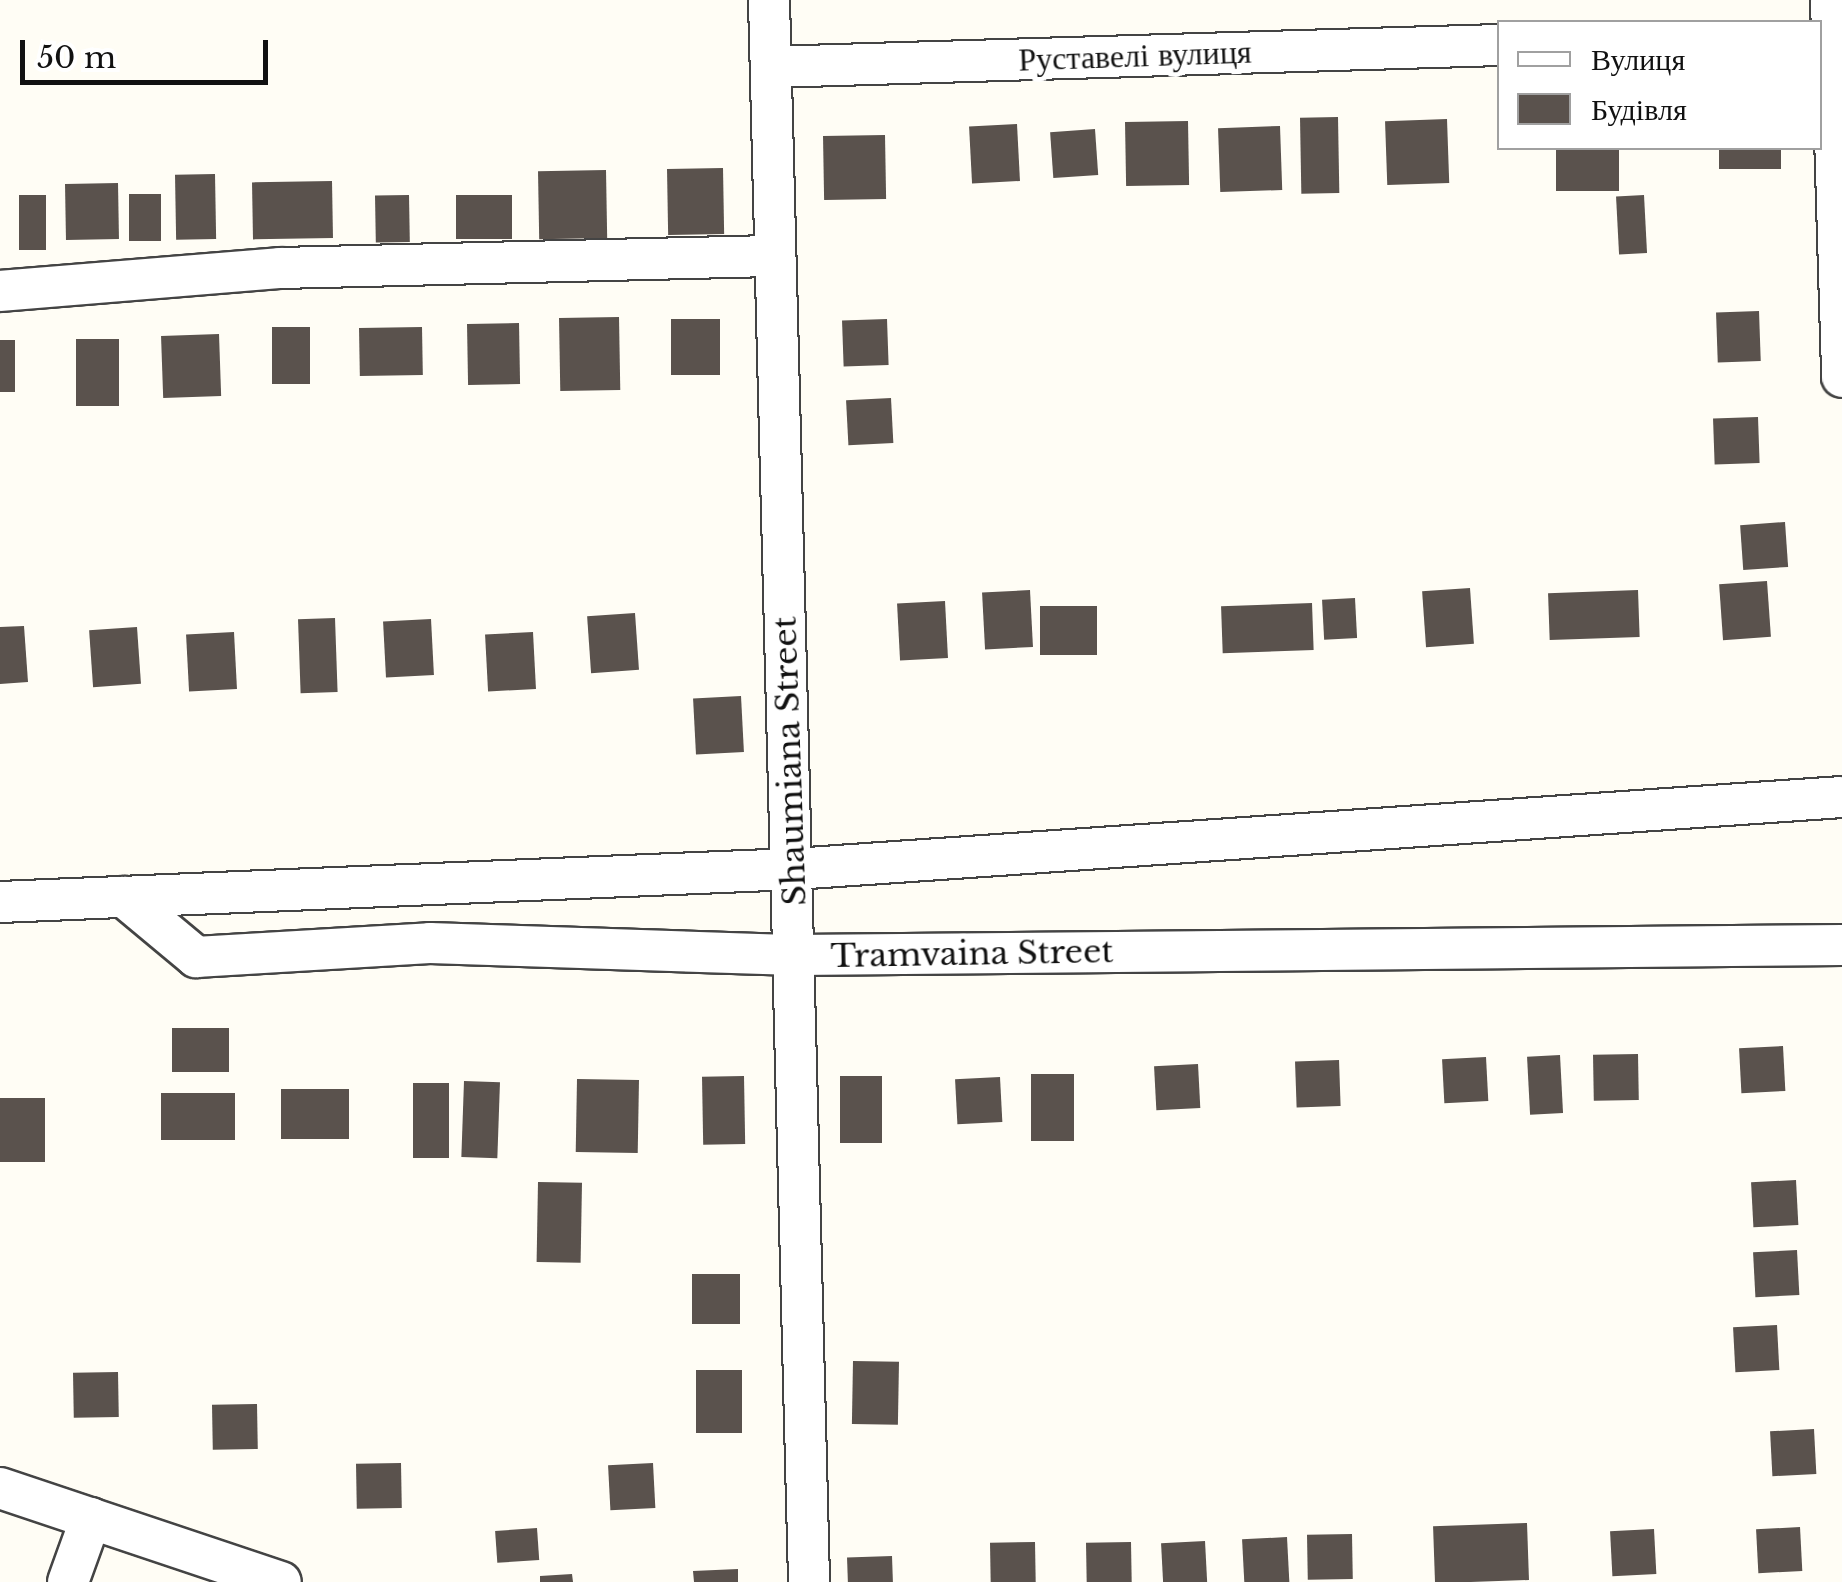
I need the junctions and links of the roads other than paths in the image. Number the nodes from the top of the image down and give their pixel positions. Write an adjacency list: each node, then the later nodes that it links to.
1 (768, 0): 4 (street, Shaumiana Street)
2 (1831, 26): 7 (street)
3 (1497, 45): 4 (street, Руставелі вулиця)
4 (771, 67): 5 (street, Shaumiana Street)
5 (772, 256): 6 (street); 9 (street, Shaumiana Street)
6 (0, 292)
7 (1842, 378)
8 (1842, 797): 9 (street)
9 (794, 869): 10 (street); 13 (street, Shaumiana Street)
10 (124, 897): 11 (street); 13 (street, Tramvaina Street)
11 (0, 902)
12 (1842, 946): 13 (street, Tramvaina Street)
13 (796, 955): 18 (street, Shaumiana Street)
14 (0, 1488): 15 (street)
15 (91, 1518): 16 (street); 17 (street)
16 (68, 1582)
17 (281, 1582)
18 (809, 1582)

